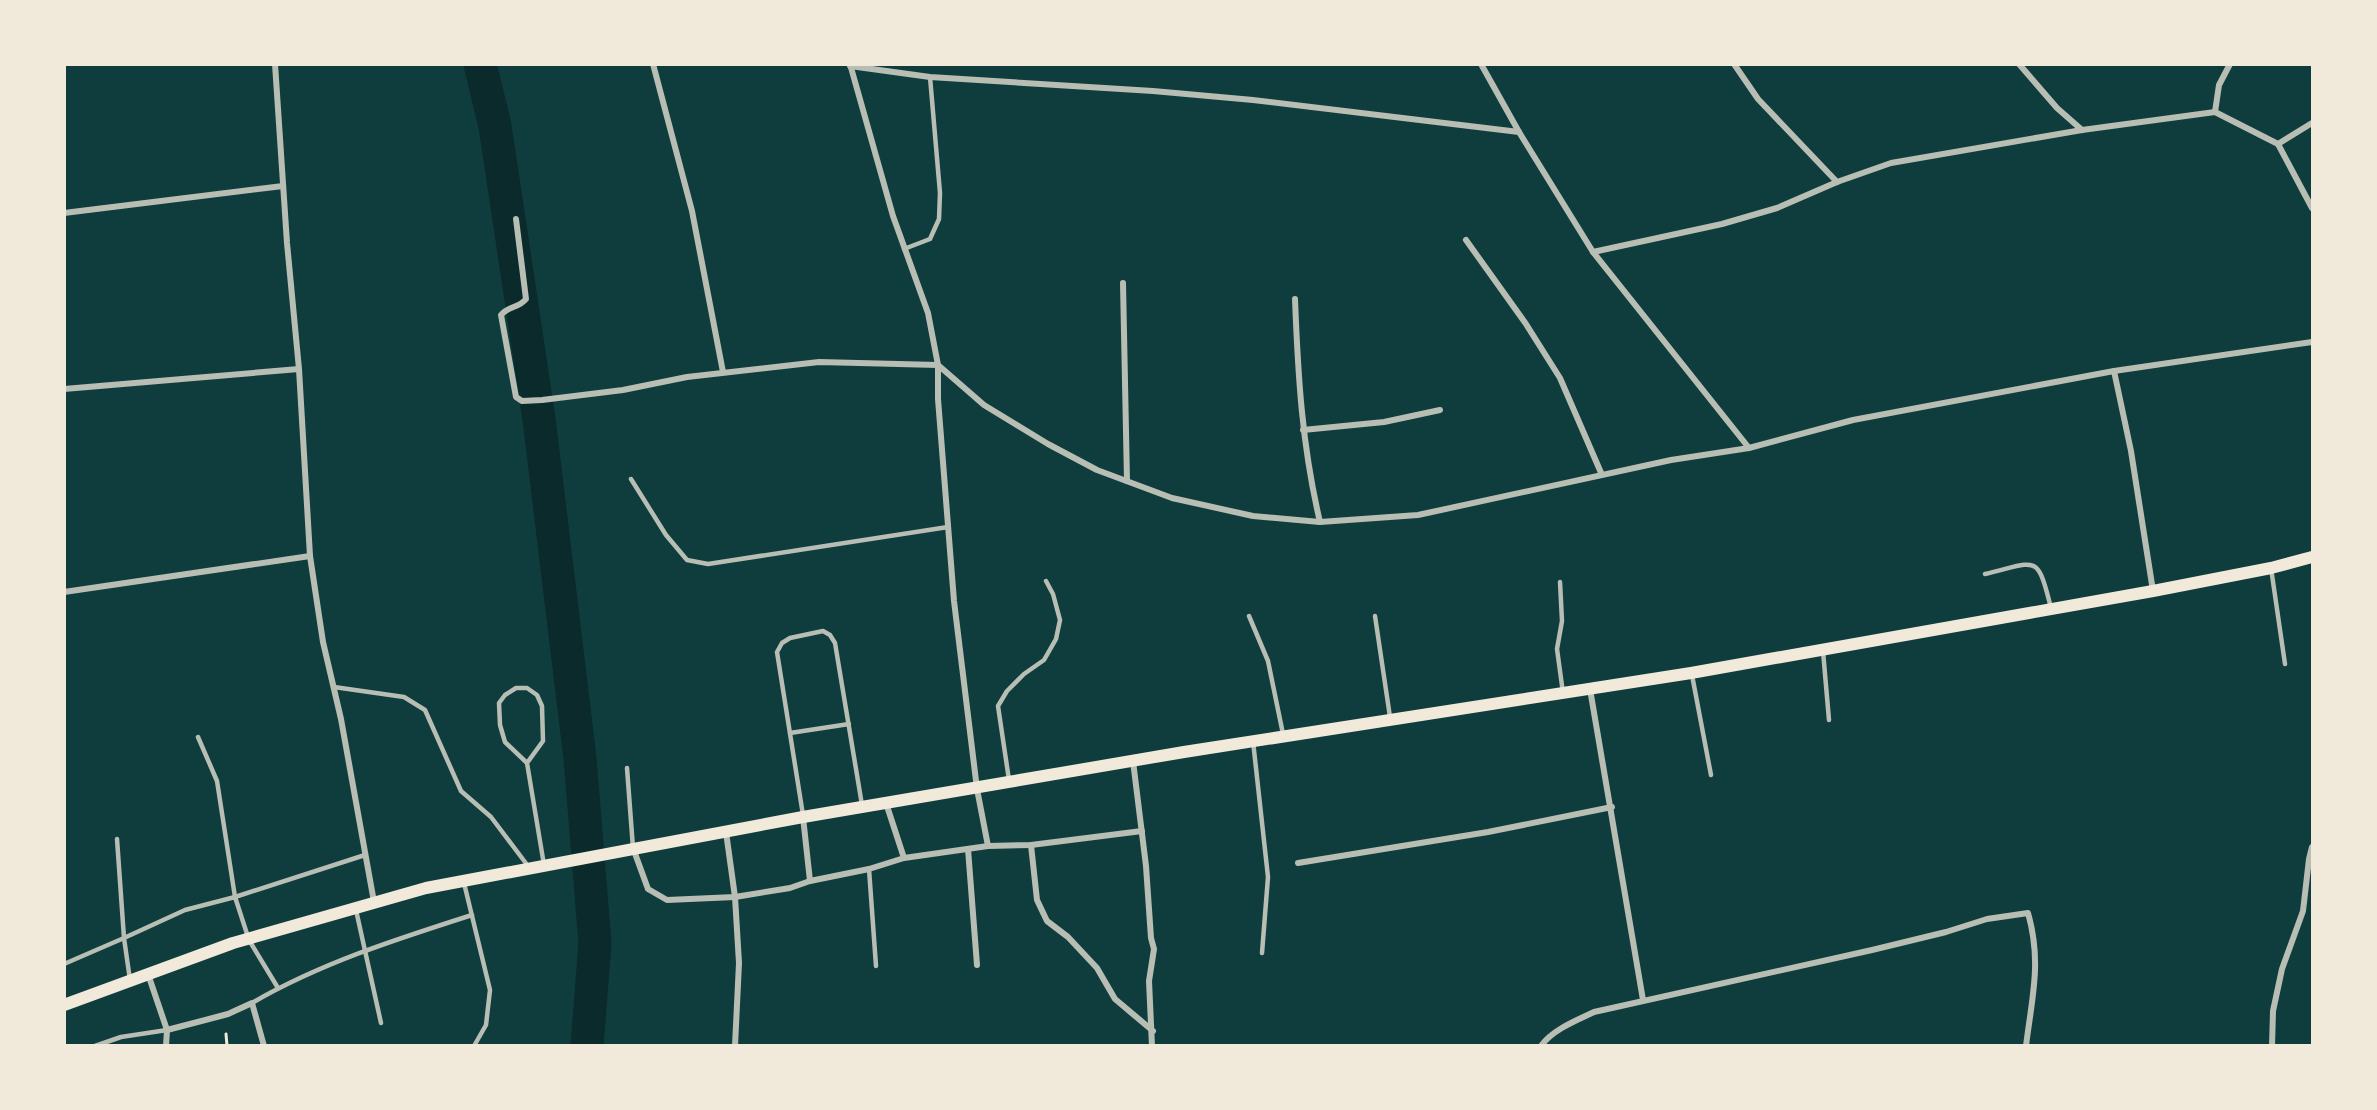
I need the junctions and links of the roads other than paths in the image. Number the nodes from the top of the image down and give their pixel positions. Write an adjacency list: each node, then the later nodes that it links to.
1 (275, 64): 15 (street)
2 (653, 64): 28 (street)
3 (1482, 64): 12 (street)
4 (1734, 64): 14 (street)
5 (2019, 64): 11 (street)
6 (2230, 64): 9 (street)
7 (850, 65): 8 (street); 20 (street)
8 (930, 77): 12 (street); 20 (lane)
9 (2215, 112): 11 (street); 13 (street)
10 (2313, 123): 13 (street)
11 (2082, 130): 14 (street)
12 (1519, 132): 21 (street)
13 (2277, 144): 16 (street)
14 (1837, 182): 21 (street)
15 (284, 186): 17 (street); 26 (street)
16 (2313, 208)
17 (64, 213)
18 (516, 219): 28 (street)
19 (1466, 240): 33 (street)
20 (904, 249): 25 (street)
21 (1593, 252): 32 (street)
22 (1123, 284): 35 (street)
23 (1295, 298): 31 (street)
24 (2313, 342): 27 (street)
25 (938, 365): 28 (street); 35 (street); 37 (street)
26 (299, 369): 29 (street); 38 (street)
27 (2114, 371): 32 (street); 44 (street)
28 (723, 372)
29 (64, 388)
30 (1440, 410): 31 (street)
31 (1303, 430): 36 (street)
32 (1749, 448): 33 (street)
33 (1602, 475): 36 (street)
34 (631, 479): 37 (lane)
35 (1127, 481): 36 (street)
36 (1320, 522)
37 (948, 527): 67 (street)
38 (310, 556): 45 (street); 52 (street)
39 (2313, 557): 40 (main road)
40 (2271, 568): 44 (main road); 50 (lane)
41 (1985, 574): 46 (lane)
42 (1046, 581): 66 (lane)
43 (1560, 582): 54 (lane)
44 (2153, 591): 46 (main road)
45 (64, 592)
46 (2051, 608): 49 (main road)
47 (1249, 616): 60 (lane)
48 (1375, 616): 55 (lane)
49 (1823, 649): 51 (main road); 56 (lane)
50 (2285, 664)
51 (1691, 673): 53 (main road); 65 (lane)
52 (334, 687): 80 (street); 84 (lane)
53 (1590, 688): 54 (main road); 70 (street)
54 (1563, 693): 55 (main road)
55 (1390, 720): 60 (main road)
56 (1829, 720)
57 (849, 724): 58 (lane); 58 (lane); 69 (lane)
58 (790, 733): 71 (lane)
59 (198, 737): 88 (lane)
60 (1283, 737): 61 (main road)
61 (1253, 741): 62 (main road); 96 (lane)
62 (1132, 761): 66 (main road); 72 (street)
63 (527, 763): 63 (lane); 83 (lane)
64 (627, 768): 78 (lane)
65 (1711, 775)
66 (1010, 782): 67 (main road)
67 (977, 789): 68 (main road); 76 (street)
68 (886, 803): 69 (main road); 81 (street)
69 (862, 807): 71 (main road)
70 (1612, 807): 82 (street); 103 (street)
71 (803, 817): 73 (main road); 87 (street)
72 (1142, 831): 75 (street); 108 (street)
73 (726, 832): 78 (main road); 89 (street)
74 (117, 839): 93 (lane)
75 (1031, 845): 76 (street); 108 (street)
76 (988, 846): 79 (street)
77 (2313, 847): 117 (street)
78 (633, 848): 83 (main road); 89 (street)
79 (968, 849): 81 (street); 98 (street)
80 (365, 855): 88 (lane); 90 (street)
81 (904, 858): 85 (street)
82 (1298, 862)
83 (544, 865): 84 (main road)
84 (529, 868): 86 (main road)
85 (869, 869): 87 (street); 99 (lane)
86 (463, 880): 90 (main road); 92 (lane)
87 (810, 881): 89 (street)
88 (235, 897): 93 (lane); 94 (lane)
89 (735, 897): 109 (street)
90 (374, 902): 91 (main road)
91 (355, 907): 94 (main road); 95 (lane)
92 (472, 915): 95 (lane); 113 (lane)
93 (124, 938): 97 (lane); 101 (lane)
94 (249, 940): 100 (main road); 102 (lane)
95 (364, 950): 102 (lane); 106 (lane)
96 (1262, 953)
97 (64, 964)
98 (976, 965)
99 (876, 966)
100 (148, 973): 101 (main road); 107 (street)
101 (130, 980): 105 (main road)
102 (278, 988): 104 (lane)
103 (1643, 1000): 115 (street); 116 (street)
104 (252, 1003): 107 (street); 112 (street)
105 (64, 1005)
106 (381, 1023)
107 (167, 1030): 110 (lane); 111 (street)
108 (1153, 1031): 114 (street)
109 (735, 1043)
110 (95, 1046)
111 (166, 1046)
112 (264, 1046)
113 (474, 1046)
114 (1152, 1046)
115 (1541, 1046)
116 (2026, 1046)
117 (2272, 1046)

